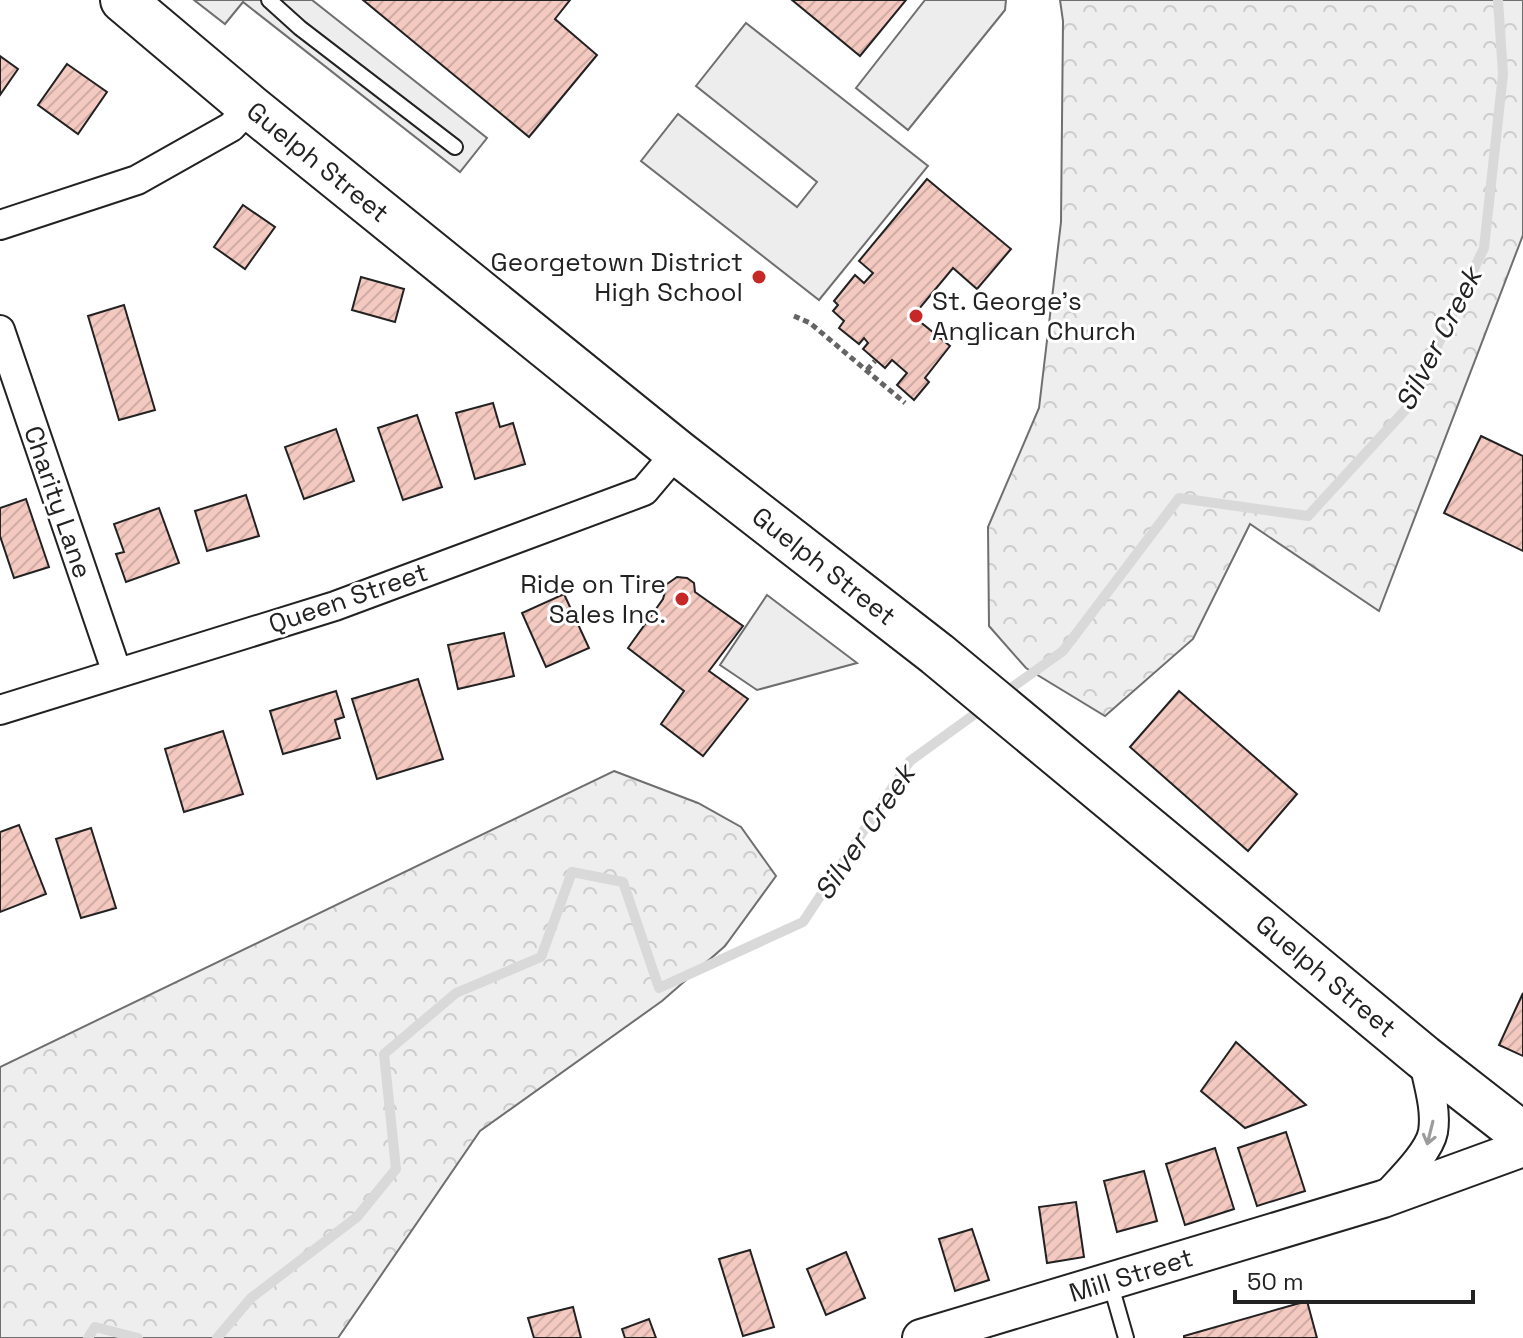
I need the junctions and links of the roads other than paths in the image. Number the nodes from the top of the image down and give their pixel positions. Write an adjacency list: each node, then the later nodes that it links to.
1 (123, 0): 3 (main road, Guelph Street)
2 (269, 0): 4 (lane)
3 (250, 107): 5 (street); 7 (main road, Guelph Street)
4 (455, 147)
5 (0, 225)
6 (0, 330): 8 (street, Charity Lane)
7 (677, 452): 8 (street, Queen Street); 10 (main road, Guelph Street)
8 (117, 673): 9 (street, Queen Street)
9 (0, 710)
10 (1423, 1057): 11 (main road, Guelph Street); 13 (street, one-way to 13)
11 (1523, 1135)
12 (1523, 1148): 13 (street, Mill Street)
13 (1383, 1199): 14 (street, Mill Street)
14 (1110, 1281): 15 (street, Mill Street); 16 (lane)
15 (921, 1338)
16 (1126, 1338)

